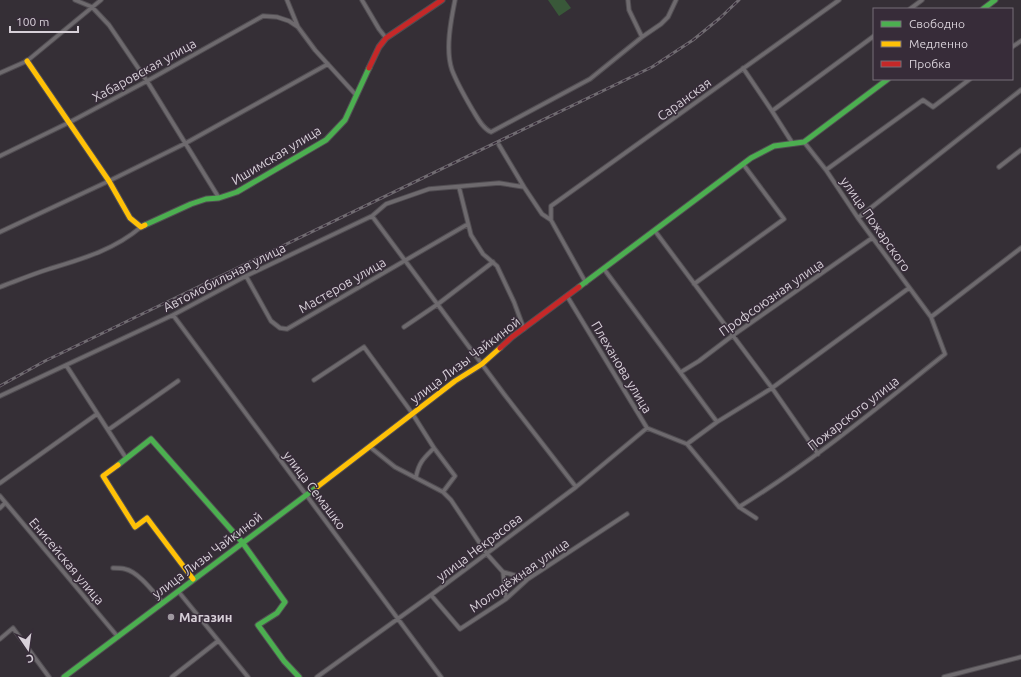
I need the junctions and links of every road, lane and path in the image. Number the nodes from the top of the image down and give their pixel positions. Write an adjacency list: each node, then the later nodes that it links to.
1 (75, 0): 12 (street)
2 (102, 0): 12 (street)
3 (287, 0): 15 (street, Хабаровская улица)
4 (362, 0): 17 (street)
5 (442, 0): 17 (street, Ишимская улица)
6 (455, 0): 18 (street)
7 (628, 0): 18 (street)
8 (676, 0): 18 (street)
9 (839, 0): 21 (street, Саранская)
10 (922, 0): 13 (street)
11 (995, 0): 14 (street)
12 (92, 7): 19 (street); 25 (street)
13 (911, 8)
14 (984, 8)
15 (298, 27): 20 (street, Хабаровская улица); 25 (street, Хабаровская улица)
16 (873, 37): 28 (street)
17 (386, 38): 27 (street, Ишимская улица)
18 (642, 38)
19 (27, 61): 22 (street); 29 (street)
20 (328, 64): 27 (street, Хабаровская улица); 31 (street)
21 (743, 68): 28 (street); 45 (street, Саранская)
22 (0, 74)
23 (887, 80): 30 (street, улица Лизы Чайкиной)
24 (969, 80): 38 (street)
25 (147, 81): 29 (street, Хабаровская улица); 31 (street)
26 (1021, 90): 44 (street)
27 (356, 95): 42 (street, Ишимская улица)
28 (772, 111): 32 (street)
29 (70, 122): 35 (street, Хабаровская улица); 39 (street)
30 (804, 142): 32 (street, улица Лизы Чайкиной); 38 (street, улица Пожарского)
31 (186, 143): 39 (street); 42 (street)
32 (793, 144): 36 (street, улица Лизы Чайкиной)
33 (499, 145): 40 (street)
34 (1021, 150): 37 (street)
35 (0, 156)
36 (743, 164): 48 (street, улица Лизы Чайкиной); 57 (street)
37 (999, 167)
38 (826, 170): 44 (street, улица Пожарского)
39 (109, 181): 47 (street); 49 (street)
40 (524, 187): 41 (street, Автомобильная улица); 45 (street)
41 (460, 188): 43 (street, Автомобильная улица); 46 (street)
42 (219, 198): 47 (street, Ишимская улица)
43 (372, 216): 52 (street); 55 (street, Автомобильная улица)
44 (858, 218): 50 (street, улица Пожарского)
45 (551, 220): 56 (street)
46 (468, 224): 52 (street, Мастеров улица); 53 (street)
47 (141, 227): 58 (street)
48 (655, 231): 54 (street, улица Лизы Чайкиной); 57 (street)
49 (0, 232)
50 (872, 238): 59 (street, улица Пожарского); 66 (street, Профсоюзная улица)
51 (1021, 248): 63 (street)
52 (404, 261): 55 (street, Мастеров улица); 61 (street)
53 (493, 262): 61 (street); 65 (street)
54 (604, 269): 56 (street, улица Лизы Чайкиной); 69 (street)
55 (246, 276): 62 (street, Автомобильная улица)
56 (586, 283): 60 (street, улица Лизы Чайкиной)
57 (694, 284): 66 (street)
58 (0, 287)
59 (909, 288): 63 (street, улица Пожарского); 72 (street)
60 (567, 296): 65 (street, улица Лизы Чайкиной); 77 (street, Плеханова улица)
61 (438, 304): 64 (street); 67 (street)
62 (172, 315): 68 (street, Автомобильная улица); 88 (street, улица Семашко)
63 (931, 318): 82 (street, Пожарского улица)
64 (404, 326)
65 (524, 329): 67 (street, улица Лизы Чайкиной)
66 (732, 336): 69 (street, Профсоюзная улица); 72 (street)
67 (482, 364): 74 (street, улица Лизы Чайкиной); 86 (street)
68 (66, 365): 73 (street, Автомобильная улица); 75 (street)
69 (681, 372): 76 (street)
70 (314, 380): 74 (street)
71 (178, 381): 78 (street)
72 (772, 388): 76 (street); 82 (street)
73 (0, 396)
74 (412, 413): 80 (street, улица Лизы Чайкиной); 81 (street)
75 (97, 414): 78 (street); 85 (street)
76 (717, 422): 79 (street)
77 (647, 428): 79 (street, Плеханова улица); 86 (street, улица Некрасова)
78 (108, 430): 83 (street)
79 (687, 444): 91 (street, Плеханова улица)
80 (370, 447): 84 (street); 88 (street, улица Лизы Чайкиной)
81 (434, 448): 84 (street); 87 (street)
82 (818, 454): 91 (street, Пожарского улица)
83 (126, 458): 95 (street); 99 (street)
84 (416, 477): 87 (street)
85 (0, 483)
86 (576, 487): 96 (street, улица Некрасова)
87 (443, 492): 96 (street)
88 (306, 494): 95 (street, улица Лизы Чайкиной); 105 (street, улица Семашко)
89 (0, 496): 90 (street, Енисейская улица)
90 (6, 503): 92 (street); 106 (street, Енисейская улица)
91 (739, 507): 94 (street, Плеханова улица)
92 (0, 508)
93 (627, 514): 100 (street, Молодёжная улица)
94 (756, 518)
95 (242, 542): 99 (street, улица Лизы Чайкиной); 114 (street)
96 (487, 554): 98 (street); 102 (street, улица Некрасова)
97 (113, 568): 104 (street)
98 (503, 572): 100 (street); 103 (street)
99 (194, 579): 101 (street, улица Лизы Чайкиной)
100 (528, 579): 103 (street, Молодёжная улица)
101 (178, 592): 104 (street, улица Лизы Чайкиной); 108 (street)
102 (431, 595): 103 (street, Молодёжная улица); 105 (street, улица Некрасова)
103 (506, 599)
104 (162, 603): 106 (street, улица Лизы Чайкиной)
105 (398, 618): 115 (street, улица Некрасова); 116 (street, улица Семашко)
106 (118, 637): 111 (street, улица Лизы Чайкиной)
107 (0, 639): 110 (street)
108 (218, 641): 112 (street); 113 (street)
109 (1021, 657): 117 (street)
110 (49, 677)
111 (64, 677)
112 (172, 677)
113 (248, 677)
114 (299, 677)
115 (317, 677)
116 (441, 677)
117 (944, 677)

